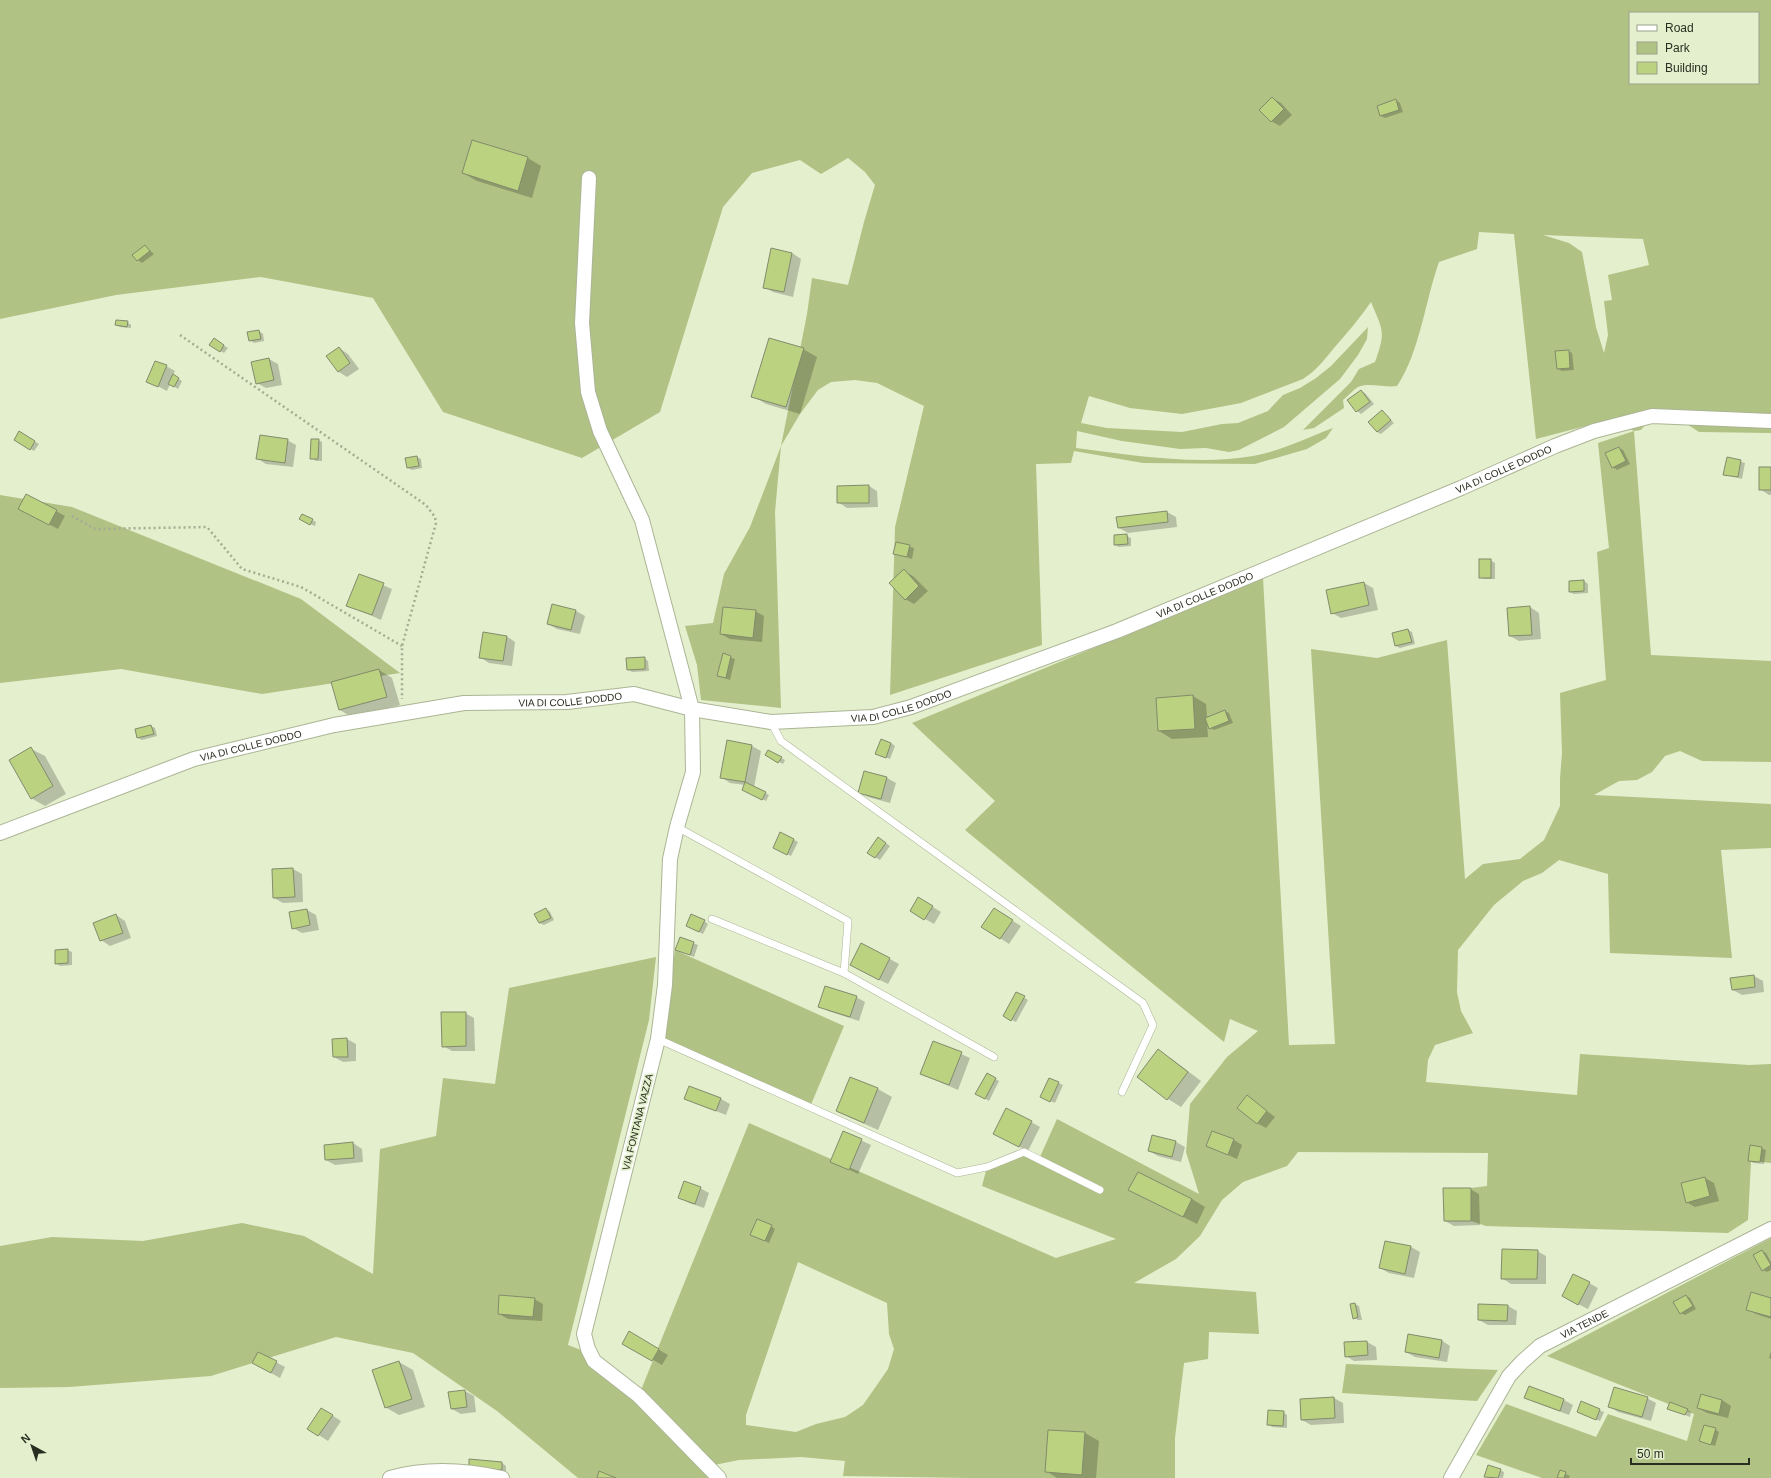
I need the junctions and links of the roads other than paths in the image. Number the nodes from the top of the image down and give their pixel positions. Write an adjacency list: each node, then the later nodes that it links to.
1 (589, 178): 3 (street, VIA FONTANA VAZZA)
2 (1771, 421): 4 (street, VIA DI COLLE DODDO)
3 (692, 709): 4 (street, VIA DI COLLE DODDO); 5 (street, VIA FONTANA VAZZA); 6 (street, VIA DI COLLE DODDO)
4 (771, 722): 11 (lane)
5 (677, 827): 8 (lane); 9 (street, VIA FONTANA VAZZA)
6 (0, 833)
7 (712, 919): 8 (lane)
8 (844, 973): 10 (lane)
9 (658, 1039): 12 (lane); 16 (street, VIA FONTANA VAZZA)
10 (994, 1057)
11 (1122, 1092)
12 (1100, 1190)
13 (1771, 1229): 17 (street, VIA TENDE)
14 (390, 1478): 15 (street)
15 (502, 1478)
16 (719, 1478)
17 (1451, 1478)

